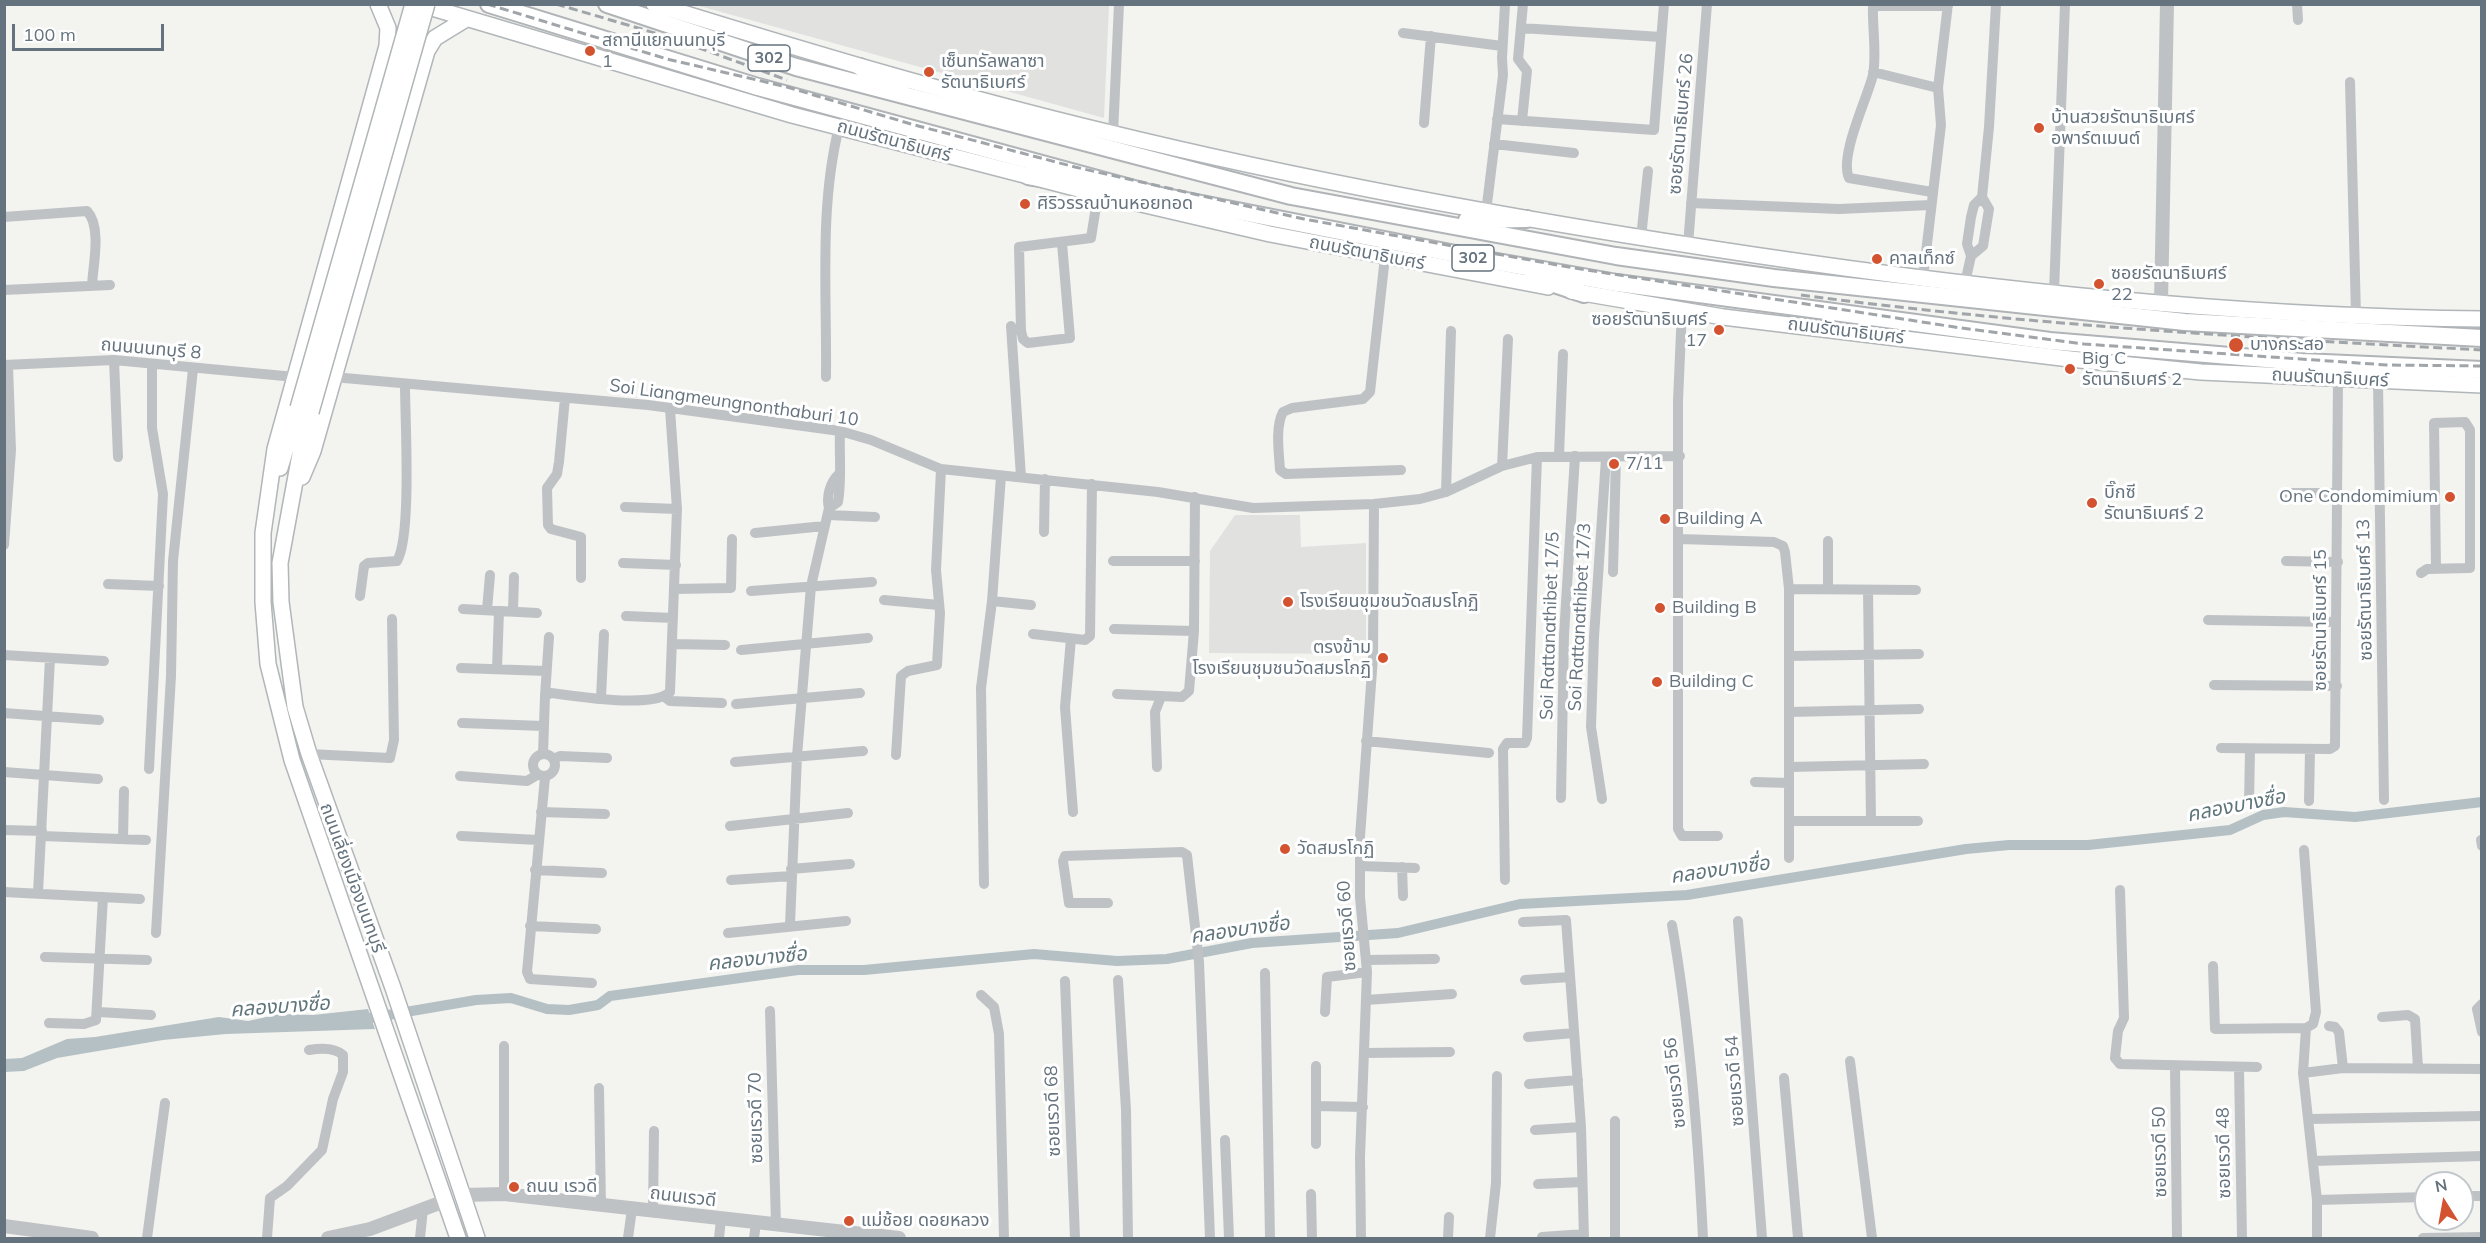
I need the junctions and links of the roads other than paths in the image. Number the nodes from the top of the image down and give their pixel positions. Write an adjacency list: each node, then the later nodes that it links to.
1 (378, 4): 25 (main road)
2 (413, 4): 88 (main road, bridge)
3 (419, 4): 19 (main road, ถนนรัตนาธิเบศร์ / 302)
4 (427, 4): 88 (main road, bridge)
5 (489, 4): 44 (main road, ถนนรัตนาธิเบศร์ / 302)
6 (607, 4): 32 (main road, 302)
7 (654, 4): 28 (main road, 302)
8 (1119, 4): 37 (street)
9 (1505, 4): 26 (street)
10 (1523, 4): 21 (street)
11 (1664, 4): 24 (street)
12 (1707, 4): 46 (street, ซอยรัตนาธิเบศร์ 26)
13 (1996, 4): 45 (street)
14 (2065, 4): 63 (street)
15 (2167, 4): 65 (street)
16 (2297, 4): 20 (street)
17 (1873, 5): 18 (street); 29 (street)
18 (1948, 5): 31 (street)
19 (466, 19): 27 (main road); 36 (main road, ถนนรัตนาธิเบศร์ / 302)
20 (2298, 20)
21 (1521, 28): 24 (street); 34 (street)
22 (1403, 33): 23 (street)
23 (1431, 36): 26 (street); 35 (street)
24 (1661, 37): 34 (street)
25 (387, 46): 27 (main road); 79 (main road)
26 (1502, 46): 33 (street)
27 (427, 51): 80 (main road)
28 (860, 67): 32 (main road); 37 (main road, 302)
29 (1873, 72): 31 (street); 42 (street)
30 (2350, 82): 67 (street)
31 (1938, 88): 42 (street)
32 (933, 104): 51 (main road, 302)
33 (1497, 118): 34 (street); 38 (street)
34 (1522, 121)
35 (1424, 123)
36 (839, 127): 41 (main road, ถนนรัตนาธิเบศร์ / 302); 81 (street)
37 (1113, 134): 48 (main road, 302)
38 (1494, 144): 39 (street); 48 (street)
39 (1574, 153)
40 (1648, 171): 52 (street)
41 (1028, 176): 43 (main road, ถนนรัตนาธิเบศร์ / 302); 44 (main road)
42 (1932, 192): 47 (street)
43 (1098, 194): 53 (street); 56 (main road, ถนนรัตนาธิเบศร์ / 302)
44 (1156, 195): 57 (main road, ถนนรัตนาธิเบศร์ / 302)
45 (1982, 197): 55 (street); 55 (street)
46 (1691, 203): 47 (street); 54 (street, ซอยรัตนาธิเบศร์ 26)
47 (1930, 205): 58 (street)
48 (1486, 212): 50 (main road, 302)
49 (4, 217): 60 (street)
50 (1527, 219): 51 (main road); 52 (main road, 302)
51 (1431, 221): 71 (main road, 302)
52 (1641, 238): 54 (main road, 302)
53 (1062, 243): 53 (street)
54 (1688, 245): 58 (main road, 302)
55 (1971, 256): 59 (street)
56 (1384, 257): 64 (main road, ถนนรัตนาธิเบศร์ / 302); 98 (street)
57 (1486, 261): 64 (main road); 78 (main road, ถนนรัตนาธิเบศร์ / 302)
58 (1923, 278): 59 (main road, 302)
59 (1965, 283): 63 (main road, 302)
60 (92, 285): 61 (street); 62 (street)
61 (110, 285)
62 (4, 290)
63 (2054, 292): 65 (main road, 302)
64 (1584, 294): 66 (main road, ถนนรัตนาธิเบศร์ / 302)
65 (2161, 302): 67 (main road, 302)
66 (1682, 309): 82 (main road, ถนนรัตนาธิเบศร์ / 302); 92 (street)
67 (2356, 315): 68 (main road, 302)
68 (2481, 321)
69 (1011, 326): 100 (street)
70 (1450, 331): 103 (street)
71 (2481, 338)
72 (1508, 339): 96 (street)
73 (1563, 354): 90 (street)
74 (114, 360): 75 (street, ถนนนนทบุรี 8); 76 (street, ถนนนนทบุรี 8); 93 (street)
75 (152, 364): 77 (street, ถนนนนทบุรี 8); 135 (street)
76 (6, 365): 120 (street)
77 (193, 369): 79 (street, ถนนนนทบุรี 8); 269 (street)
78 (2481, 370)
79 (295, 377): 111 (main road)
80 (333, 377): 84 (street, Soi Liangmeungnonthaburi 10); 108 (main road)
81 (826, 377)
82 (2337, 378): 83 (main road, ถนนรัตนาธิเบศร์ / 302); 105 (street, ซอยรัตนาธิเบศร์ 15)
83 (2378, 380): 85 (main road, ถนนรัตนาธิเบศร์ / 302); 224 (street, ซอยรัตนาธิเบศร์ 13)
84 (405, 385): 86 (street, Soi Liangmeungnonthaburi 10); 143 (street)
85 (2481, 385)
86 (566, 398): 87 (street, Soi Liangmeungnonthaburi 10); 132 (street)
87 (670, 409): 89 (street, Soi Liangmeungnonthaburi 10); 110 (street)
88 (304, 410): 108 (main road); 111 (main road)
89 (840, 431): 97 (street, Soi Liangmeungnonthaburi 10); 112 (street)
90 (1559, 456): 91 (street, Soi Liangmeungnonthaburi 10); 94 (street, Soi Liangmeungnonthaburi 10)
91 (1575, 456): 95 (street, Soi Liangmeungnonthaburi 10); 222 (street, Soi Rattanathibet 17/5)
92 (1680, 456): 95 (street, Soi Liangmeungnonthaburi 10); 118 (street)
93 (118, 457)
94 (1537, 457): 96 (street, Soi Liangmeungnonthaburi 10); 253 (street)
95 (1611, 458): 128 (street); 223 (street, Soi Rattanathibet 17/3)
96 (1502, 466): 103 (street, Soi Liangmeungnonthaburi 10)
97 (941, 469): 99 (street, Soi Liangmeungnonthaburi 10); 146 (street)
98 (1401, 470)
99 (1000, 476): 100 (street, Soi Liangmeungnonthaburi 10); 145 (street)
100 (1021, 477): 101 (street, Soi Liangmeungnonthaburi 10)
101 (1045, 479): 102 (street, Soi Liangmeungnonthaburi 10); 115 (street)
102 (1092, 484): 106 (street, Soi Liangmeungnonthaburi 10); 164 (street)
103 (1446, 492): 107 (street, Soi Liangmeungnonthaburi 10)
104 (2286, 493): 105 (street)
105 (2338, 494): 124 (street, ซอยรัตนาธิเบศร์ 15)
106 (1195, 497): 107 (street, Soi Liangmeungnonthaburi 10); 122 (street)
107 (1374, 504): 197 (street, ซอยเรวดี 60)
108 (290, 507): 203 (main road, ถนนเลี่ยงเมืองนนทบุรี)
109 (625, 507): 110 (street)
110 (677, 509): 126 (street)
111 (266, 510): 337 (main road, ถนนเลี่ยงเมืองนนทบุรี)
112 (829, 512): 113 (street); 114 (street)
113 (874, 518)
114 (824, 526): 116 (street); 136 (street)
115 (1044, 532)
116 (755, 533)
117 (732, 539): 137 (street)
118 (1680, 539): 138 (street); 239 (street)
119 (1828, 541): 139 (street)
120 (4, 545)
121 (1113, 561): 122 (street)
122 (1195, 561): 159 (street)
123 (2286, 561): 124 (street)
124 (2337, 562): 157 (street, ซอยรัตนาธิเบศร์ 15)
125 (623, 564): 126 (street)
126 (676, 565): 137 (street)
127 (2436, 568): 127 (street); 129 (street)
128 (1613, 572)
129 (2421, 573)
130 (490, 575): 149 (street)
131 (514, 577): 151 (street)
132 (581, 578)
133 (872, 582): 136 (street)
134 (108, 584): 135 (street)
135 (159, 586): 213 (street)
136 (811, 586): 142 (street); 166 (street)
137 (675, 588): 155 (street)
138 (1789, 589): 139 (street); 172 (street)
139 (1828, 590): 140 (street)
140 (1868, 590): 141 (street); 171 (street)
141 (1916, 590)
142 (751, 591)
143 (360, 596)
144 (884, 600): 146 (street)
145 (992, 601): 147 (street); 254 (street)
146 (939, 605): 204 (street)
147 (1031, 605)
148 (463, 609): 149 (street)
149 (487, 610): 150 (street)
150 (499, 611): 151 (street); 176 (street)
151 (513, 611): 152 (street)
152 (537, 612)
153 (626, 616): 155 (street)
154 (392, 618): 203 (street)
155 (673, 618): 165 (street)
156 (2208, 620): 157 (street)
157 (2336, 622): 179 (street, ซอยรัตนาธิเบศร์ 15)
158 (1114, 629): 159 (street)
159 (1194, 631): 184 (street)
160 (604, 634): 185 (street)
161 (1033, 634): 164 (street)
162 (549, 637): 177 (street)
163 (868, 638): 166 (street)
164 (1071, 639): 228 (street)
165 (672, 644): 167 (street); 183 (street)
166 (807, 644): 168 (street); 186 (street)
167 (725, 645)
168 (741, 650)
169 (1919, 654): 171 (street)
170 (4, 655): 173 (street)
171 (1869, 655): 172 (street); 189 (street)
172 (1789, 656): 191 (street)
173 (50, 658): 174 (street); 193 (street)
174 (104, 661)
175 (460, 668): 176 (street)
176 (497, 669): 177 (street)
177 (546, 671): 182 (street)
178 (2214, 685): 179 (street)
179 (2337, 686): 201 (street, ซอยรัตนาธิเบศร์ 15)
180 (860, 693): 186 (street)
181 (1117, 694): 184 (street)
182 (545, 696): 185 (street); 196 (street)
183 (664, 697): 185 (street); 187 (street)
184 (1161, 697): 210 (street)
185 (601, 698)
186 (801, 698): 188 (street); 206 (street)
187 (722, 703)
188 (736, 704)
189 (1869, 710): 190 (street); 191 (street); 211 (street)
190 (1919, 710)
191 (1789, 712): 212 (street)
192 (4, 713): 193 (street)
193 (47, 716): 194 (street); 215 (street)
194 (99, 720)
195 (462, 723): 196 (street)
196 (543, 726): 205 (street)
197 (1366, 741): 202 (street); 246 (street, ซอยเรวดี 60)
198 (2221, 748): 199 (street, ซอยรัตนาธิเบศร์ 15)
199 (2250, 749): 201 (street, ซอยรัตนาธิเบศร์ 15); 226 (street)
200 (863, 750): 206 (street)
201 (2310, 750): 225 (street)
202 (1489, 753)
203 (309, 754): 334 (main road, ถนนเลี่ยงเมืองนนทบุรี)
204 (896, 755)
205 (548, 756): 207 (street); 217 (street); 217 (street)
206 (797, 756): 208 (street); 231 (street)
207 (607, 758)
208 (735, 762)
209 (1924, 765): 211 (street)
210 (1157, 766)
211 (1870, 766): 212 (street); 233 (street)
212 (1790, 767): 220 (street)
213 (149, 769)
214 (4, 772): 215 (street)
215 (45, 775): 218 (street); 237 (street)
216 (460, 776): 217 (street)
217 (541, 776): 227 (street)
218 (98, 778)
219 (1755, 782): 220 (street)
220 (1790, 783): 232 (street)
221 (124, 791): 240 (street)
222 (1561, 798)
223 (1602, 799)
224 (2384, 800)
225 (2310, 801)
226 (2249, 804)
227 (541, 812): 230 (street); 242 (street)
228 (1073, 812)
229 (848, 813): 231 (street)
230 (605, 814)
231 (794, 818): 235 (street); 251 (street)
232 (1789, 821): 233 (street); 244 (street)
233 (1871, 821): 234 (street)
234 (1918, 821)
235 (730, 826)
236 (4, 830): 237 (street)
237 (42, 834): 240 (street); 257 (street)
238 (461, 836): 242 (street)
239 (1718, 836)
240 (123, 839): 241 (street)
241 (146, 840)
242 (538, 840): 249 (street)
243 (2304, 850): 295 (street)
244 (1789, 858)
245 (850, 864): 251 (street)
246 (1360, 866): 247 (street); 275 (street, ซอยเรวดี 60)
247 (1402, 867): 248 (street); 258 (street)
248 (1415, 868)
249 (535, 870): 250 (street); 267 (street)
250 (602, 873)
251 (791, 873): 252 (street); 265 (street)
252 (731, 880)
253 (1505, 880)
254 (984, 884)
255 (2120, 890): 305 (street)
256 (4, 892): 257 (street)
257 (38, 893): 259 (street)
258 (1403, 896)
259 (103, 897): 260 (street); 272 (street)
260 (140, 899)
261 (1108, 903): 366 (street)
262 (846, 921): 265 (street)
263 (1738, 921): 375 (street, ซอยเรวดี 54)
264 (1522, 922): 279 (street)
265 (790, 925): 270 (street)
266 (1672, 925): 374 (street, ซอยเรวดี 56)
267 (530, 926): 268 (street); 283 (street)
268 (596, 929)
269 (156, 933)
270 (728, 933)
271 (45, 957): 272 (street)
272 (98, 959): 274 (street); 289 (street)
273 (1435, 959): 275 (street)
274 (147, 960)
275 (1366, 960): 277 (street, ซอยเรวดี 60)
276 (2213, 966): 295 (street)
277 (1367, 972): 286 (street, ซอยเรวดี 60); 290 (street)
278 (1265, 973): 368 (street)
279 (1570, 977): 281 (street); 297 (street)
280 (1118, 980): 365 (street)
281 (1525, 980)
282 (1065, 981): 364 (street, ซอยเรวดี 68)
283 (591, 983)
284 (1452, 994): 286 (street)
285 (981, 995): 363 (street)
286 (1366, 1000): 302 (street, ซอยเรวดี 60)
287 (2481, 1004): 296 (street)
288 (770, 1011): 345 (street, ซอยเรวดี 70)
289 (98, 1012): 291 (street); 293 (street)
290 (1325, 1012)
291 (151, 1015)
292 (2382, 1017): 309 (street)
293 (49, 1023)
294 (2329, 1026): 308 (street)
295 (2306, 1028): 311 (street)
296 (2481, 1032)
297 (1574, 1033): 298 (street); 314 (street)
298 (1527, 1037)
299 (504, 1046): 332 (street)
300 (309, 1050): 354 (street)
301 (1450, 1052): 302 (street)
302 (1365, 1053): 319 (street, ซอยเรวดี 60)
303 (1850, 1061): 377 (street)
304 (1316, 1066): 318 (street)
305 (2175, 1066): 307 (street); 378 (street, ซอยเรวดี 50)
306 (2257, 1067): 307 (street)
307 (2239, 1068): 379 (street, ซอยเรวดี 48)
308 (2343, 1068): 309 (street); 311 (street)
309 (2418, 1068): 310 (street)
310 (2481, 1069)
311 (2303, 1073): 321 (street)
312 (1497, 1076): 372 (street)
313 (1784, 1078): 376 (street)
314 (1578, 1080): 315 (street); 323 (street)
315 (1529, 1084)
316 (599, 1088): 338 (street)
317 (165, 1103): 353 (street)
318 (1316, 1106): 319 (street); 327 (street)
319 (1363, 1107): 370 (street, ซอยเรวดี 60)
320 (2481, 1116): 321 (street)
321 (2310, 1119): 329 (street)
322 (1615, 1121): 373 (street)
323 (1581, 1127): 324 (street); 330 (street)
324 (1535, 1130)
325 (654, 1131): 341 (street)
326 (1226, 1140): 367 (street)
327 (1316, 1144)
328 (2481, 1156): 329 (street)
329 (2313, 1161): 336 (street)
330 (1582, 1182): 331 (street); 350 (street)
331 (1538, 1184)
332 (504, 1194): 334 (street, ถนนเรวดี); 338 (street, ถนนเรวดี)
333 (1311, 1194): 369 (street)
334 (462, 1195): 358 (main road, ถนนเลี่ยงเมืองนนทบุรี)
335 (2414, 1197): 336 (street)
336 (2317, 1200): 380 (street)
337 (445, 1201): 339 (street); 357 (main road, ถนนเลี่ยงเมืองนนทบุรี)
338 (601, 1206): 340 (street, ถนนเรวดี)
339 (423, 1209): 355 (street); 356 (street)
340 (632, 1209): 341 (street, ถนนเรวดี); 359 (street)
341 (653, 1211): 343 (street, ถนนเรวดี)
342 (1449, 1217): 371 (street)
343 (721, 1219): 344 (street, ถนนเรวดี); 360 (street)
344 (756, 1223): 345 (street, ถนนเรวดี); 361 (street)
345 (776, 1225): 347 (street, ถนนเรวดี)
346 (4, 1226): 352 (street)
347 (843, 1235): 348 (street, ถนนเรวดี)
348 (878, 1237): 362 (street, ถนนเรวดี)
349 (1542, 1237): 350 (street)
350 (1584, 1237)
351 (2481, 1237): 381 (street)
352 (92, 1239)
353 (147, 1239)
354 (267, 1239)
355 (328, 1239)
356 (420, 1239)
357 (458, 1239)
358 (477, 1239)
359 (628, 1239)
360 (719, 1239)
361 (754, 1239)
362 (899, 1239)
363 (1004, 1239)
364 (1075, 1239)
365 (1128, 1239)
366 (1210, 1239)
367 (1228, 1239)
368 (1270, 1239)
369 (1311, 1239)
370 (1361, 1239)
371 (1448, 1239)
372 (1490, 1239)
373 (1615, 1239)
374 (1703, 1239)
375 (1762, 1239)
376 (1798, 1239)
377 (1872, 1239)
378 (2177, 1239)
379 (2242, 1239)
380 (2317, 1239)
381 (2423, 1239)

